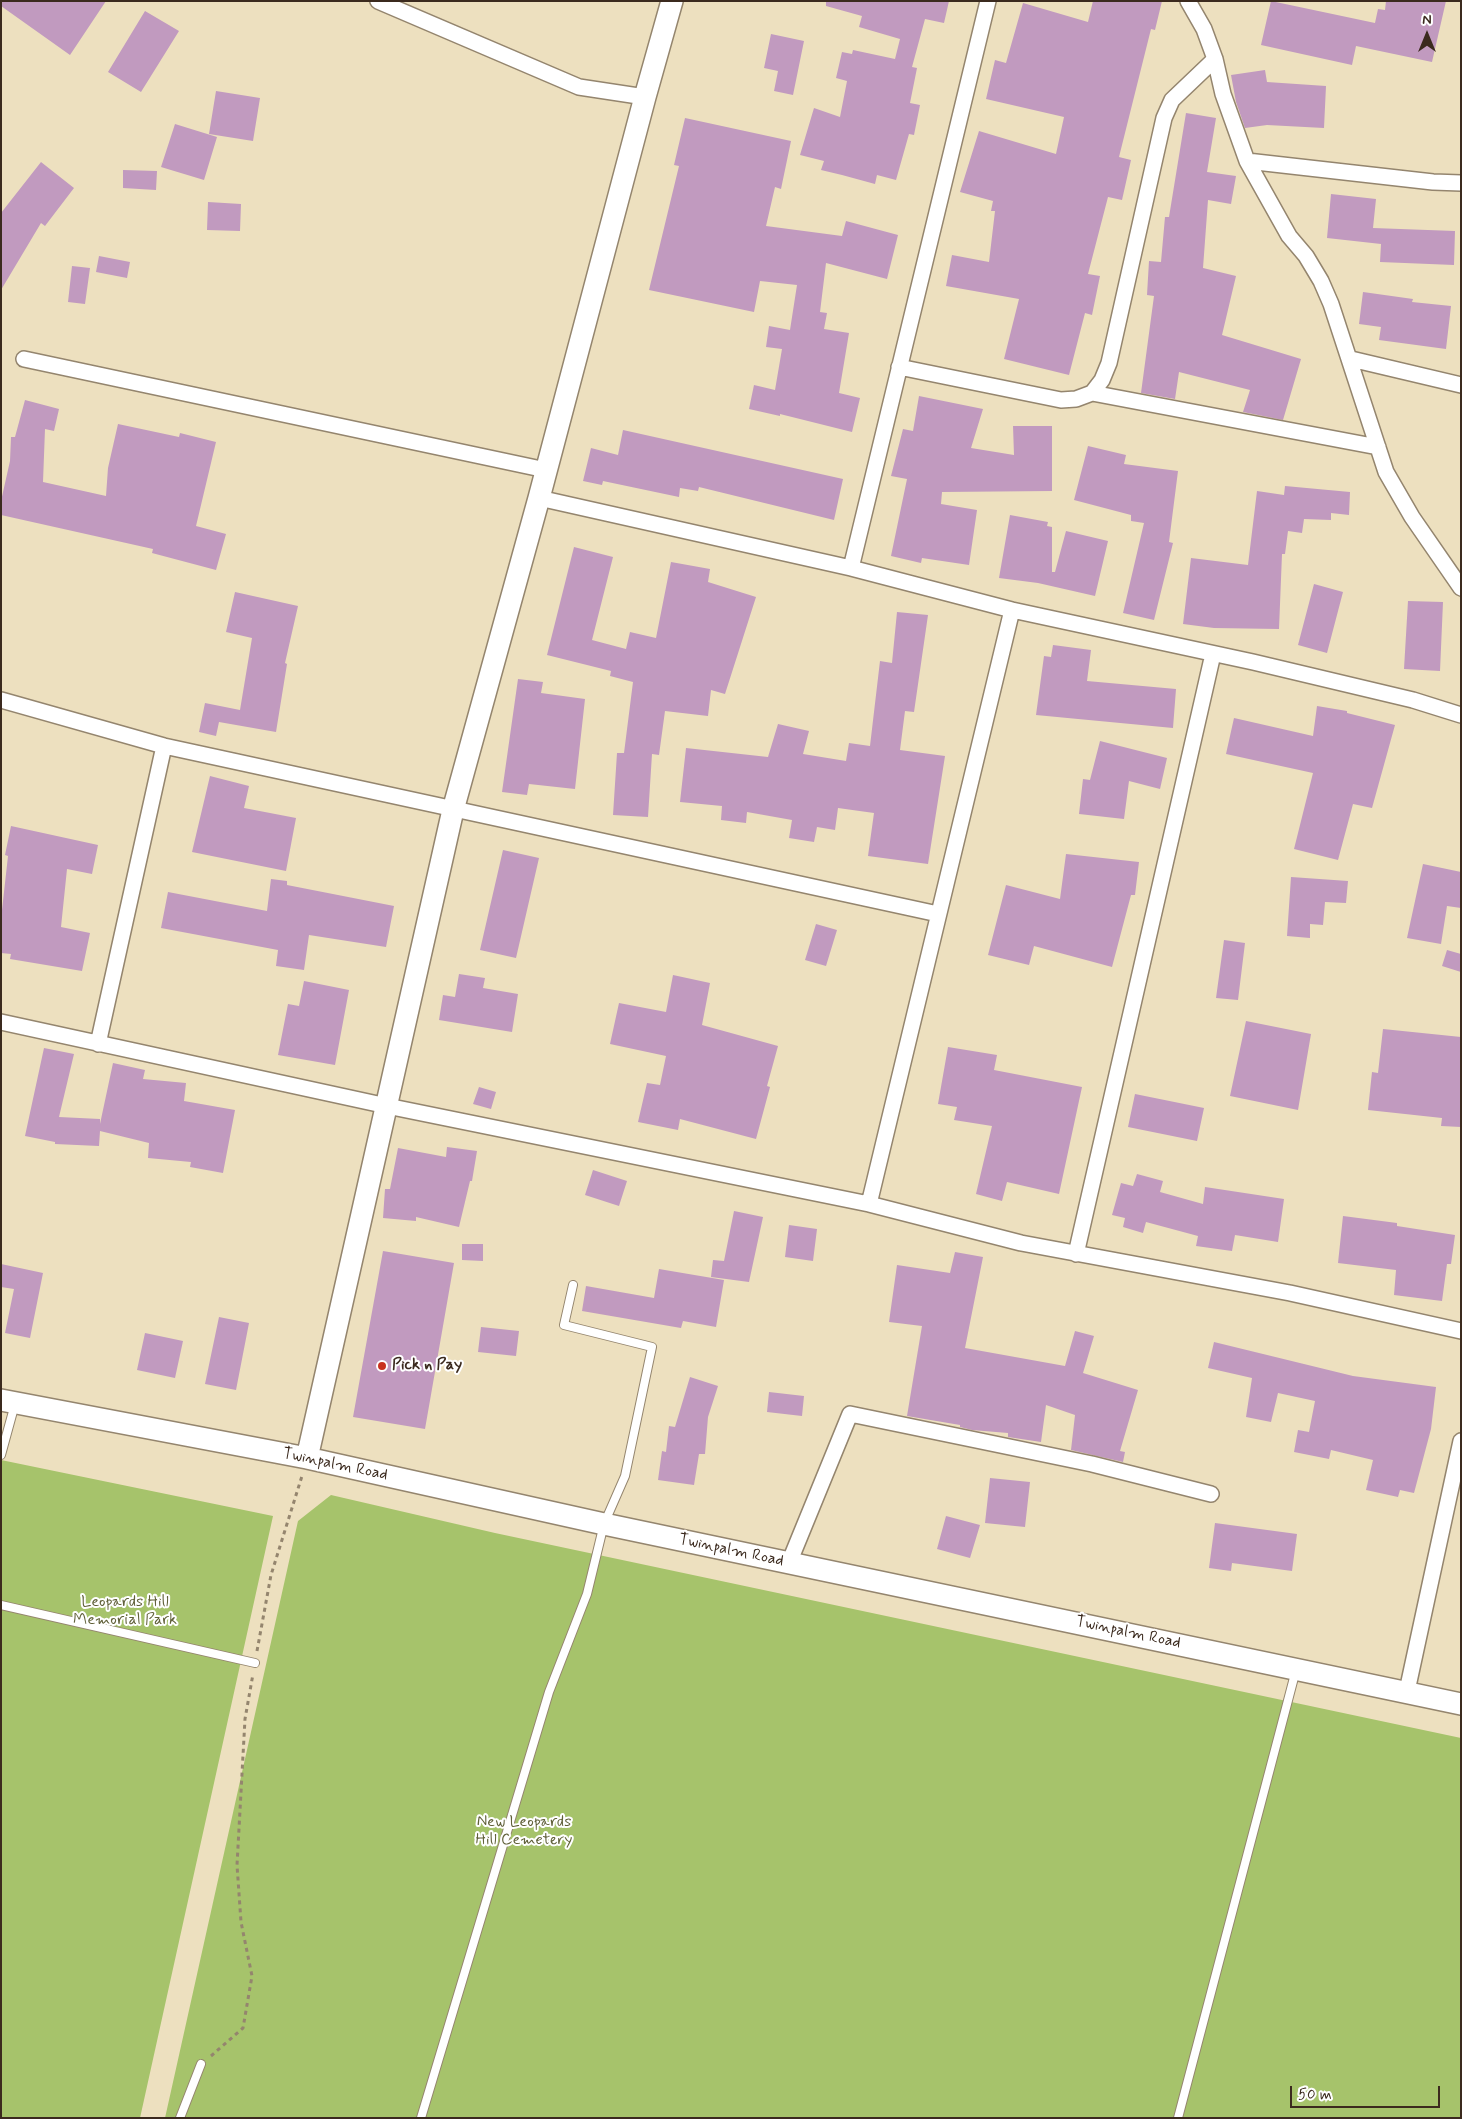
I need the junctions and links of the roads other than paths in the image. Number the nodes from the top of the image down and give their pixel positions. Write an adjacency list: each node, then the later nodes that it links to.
1 (378, 1): 6 (street)
2 (672, 1): 6 (street)
3 (988, 1): 11 (street)
4 (1188, 1): 5 (street)
5 (1215, 59): 7 (street); 13 (street)
6 (645, 97): 15 (street)
7 (1247, 161): 8 (street); 10 (street)
8 (1461, 183)
9 (24, 359): 15 (street)
10 (1350, 360): 12 (street); 14 (street)
11 (899, 367): 13 (street); 17 (street)
12 (1461, 386)
13 (1092, 393): 14 (street)
14 (1378, 447): 18 (street)
15 (546, 470): 16 (street)
16 (539, 498): 17 (street); 24 (street)
17 (851, 568): 19 (street)
18 (1461, 588)
19 (1012, 610): 20 (street); 25 (street)
20 (1213, 654): 22 (street); 30 (street)
21 (1, 700): 23 (street)
22 (1461, 715)
23 (164, 746): 24 (street); 27 (street)
24 (453, 810): 25 (street); 28 (street)
25 (938, 914): 29 (street)
26 (1, 1022): 27 (street)
27 (98, 1044): 28 (street)
28 (387, 1106): 29 (street); 36 (street)
29 (869, 1204): 30 (street)
30 (1076, 1254): 32 (street)
31 (573, 1285): 38 (lane)
32 (1461, 1331)
33 (8, 1401): 35 (lane); 36 (street, Twinpalm Road)
34 (1461, 1441): 43 (street)
35 (1, 1455)
36 (308, 1458): 38 (street, Twinpalm Road)
37 (1211, 1494): 39 (street)
38 (604, 1524): 39 (street, Twinpalm Road); 47 (lane)
39 (789, 1563): 42 (street, Twinpalm Road)
40 (1, 1605): 41 (lane)
41 (255, 1664)
42 (1296, 1668): 43 (street, Twinpalm Road); 48 (lane)
43 (1407, 1692): 44 (street, Twinpalm Road)
44 (1461, 1704)
45 (201, 2064): 46 (lane)
46 (180, 2118)
47 (421, 2118)
48 (1178, 2118)

